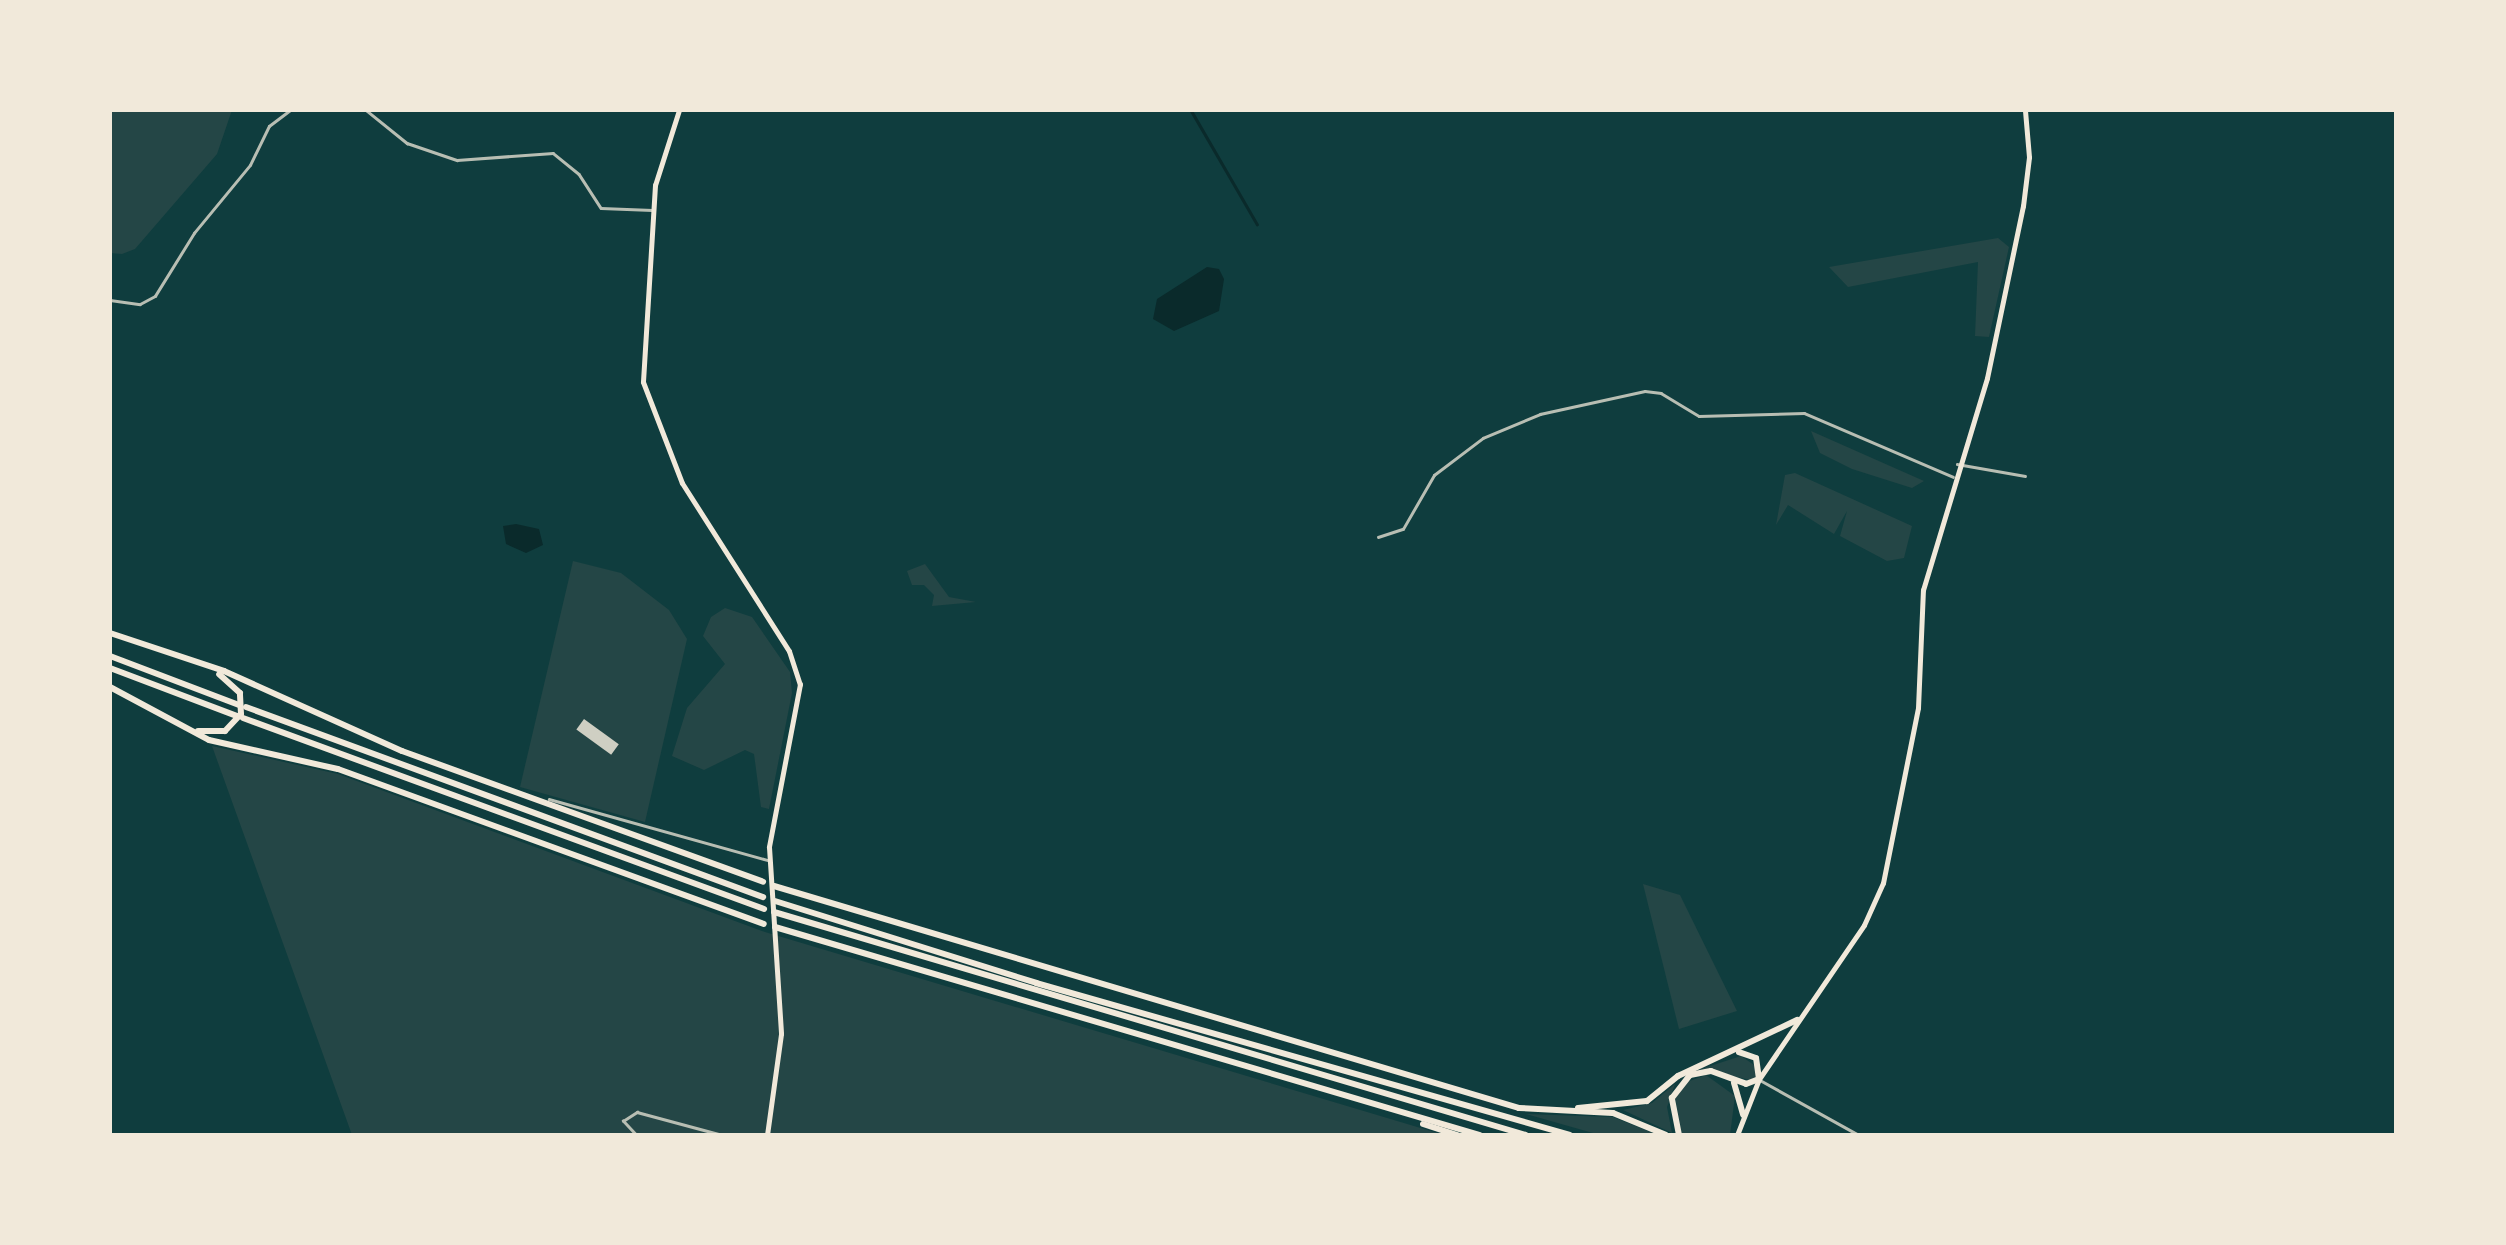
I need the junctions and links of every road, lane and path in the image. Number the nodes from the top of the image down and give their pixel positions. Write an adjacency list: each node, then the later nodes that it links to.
1 (290, 110): 6 (street)
2 (366, 110): 5 (street)
3 (679, 110): 5 (main road)
4 (2025, 110): 7 (main road)
5 (652, 210): 19 (main road)
6 (110, 300)
7 (1958, 464): 8 (street); 9 (main road)
8 (2025, 476)
9 (1953, 477): 10 (street); 28 (main road)
10 (1378, 537)
11 (110, 633): 13 (highway)
12 (110, 656): 22 (highway)
13 (192, 660): 16 (highway); 20 (highway)
14 (110, 668): 16 (highway)
15 (110, 687): 17 (highway)
16 (238, 720): 17 (highway); 24 (highway)
17 (169, 721): 26 (highway)
18 (549, 799): 19 (street)
19 (769, 860): 20 (main road)
20 (766, 879): 27 (main road)
21 (774, 886): 33 (highway)
22 (763, 896)
23 (775, 901): 41 (highway)
24 (764, 909)
25 (774, 912): 40 (highway)
26 (764, 924)
27 (773, 931): 32 (highway); 37 (main road)
28 (1797, 1020): 29 (highway); 30 (main road)
29 (1735, 1052): 30 (highway); 33 (highway)
30 (1759, 1079): 31 (highway); 34 (main road); 45 (street)
31 (1733, 1082): 34 (highway); 43 (highway)
32 (1370, 1105): 38 (highway); 39 (highway)
33 (1536, 1110): 42 (highway)
34 (1743, 1115): 44 (main road)
35 (636, 1135): 36 (street)
36 (722, 1135)
37 (768, 1135)
38 (1457, 1135)
39 (1480, 1135)
40 (1526, 1135)
41 (1570, 1135)
42 (1666, 1135)
43 (1679, 1135)
44 (1737, 1135)
45 (1859, 1135)

